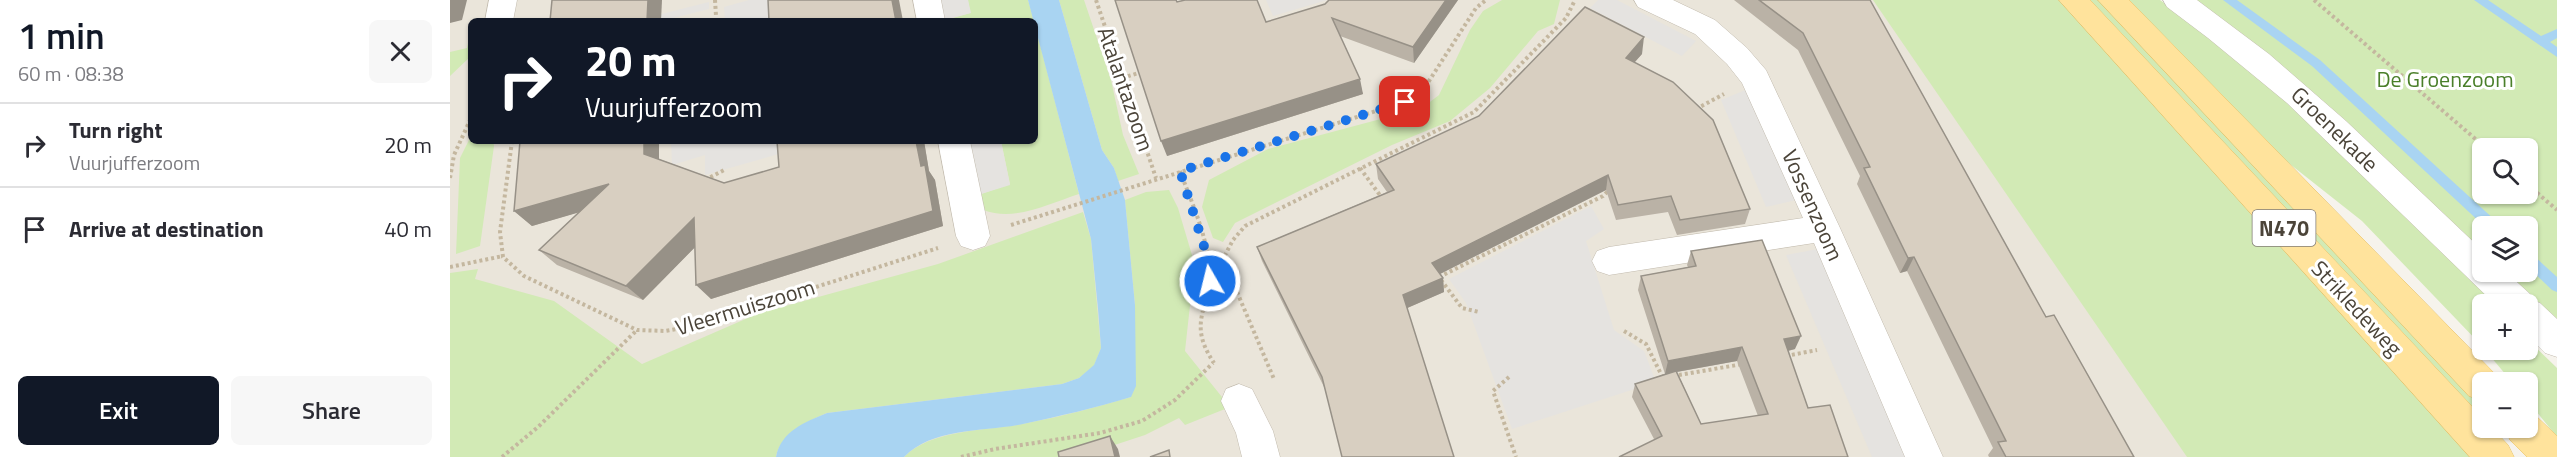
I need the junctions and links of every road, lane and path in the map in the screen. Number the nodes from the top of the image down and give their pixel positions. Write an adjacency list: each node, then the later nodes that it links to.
1 (503, 0): 13 (street)
2 (715, 0): 12 (path)
3 (927, 0): 14 (street)
4 (1096, 0): 16 (path, Atalantazoom)
5 (1486, 0): 25 (path)
6 (1575, 0): 23 (path)
7 (1648, 0): 17 (street, Vossenzoom)
8 (2073, 0): 63 (main road, Strikledeweg / N470)
9 (2112, 0): 55 (main road, Strikledeweg / N470)
10 (2177, 0): 39 (street, Groenekade)
11 (2313, 0): 20 (path)
12 (716, 16)
13 (500, 18)
14 (930, 18)
15 (1144, 72): 16 (path)
16 (1122, 78): 27 (path, Atalantazoom)
17 (1755, 78): 18 (path); 34 (street, Vossenzoom)
18 (1692, 111)
19 (468, 125): 26 (path)
20 (2474, 138)
21 (512, 144): 36 (path)
22 (955, 144): 35 (street)
23 (1360, 168): 32 (path); 37 (path)
24 (726, 169): 29 (path)
25 (1180, 171): 27 (path); 40 (path, Atalantazoom)
26 (450, 178)
27 (1156, 178): 30 (path)
28 (1607, 180): 43 (path)
29 (710, 185)
30 (1134, 186): 35 (path, Vleermuiszoom)
31 (2538, 193): 33 (path)
32 (1386, 204)
33 (2557, 210)
34 (1824, 228): 38 (street); 62 (street, Vossenzoom)
35 (973, 236): 48 (path, Vleermuiszoom)
36 (503, 256): 41 (path); 48 (path, Vleermuiszoom)
37 (1223, 259): 40 (path); 57 (path)
38 (1609, 261)
39 (2472, 261)
40 (1209, 262): 54 (path, Atalantazoom)
41 (450, 267)
42 (1433, 268): 43 (path)
43 (1439, 278): 46 (path)
44 (2495, 282): 45 (street, Groenekade)
45 (2507, 294)
46 (1479, 312)
47 (2538, 324): 50 (street)
48 (637, 330): 59 (path)
49 (1624, 331): 53 (path)
50 (2557, 342)
51 (1817, 350): 52 (path)
52 (1784, 356)
53 (1750, 362)
54 (1213, 363): 57 (path, Atalantazoom); 60 (path)
55 (2472, 375)
56 (1509, 377): 61 (path)
57 (1251, 430)
58 (2533, 438): 64 (main road)
59 (502, 457)
60 (962, 457)
61 (1516, 457)
62 (1923, 457)
63 (2495, 457)
64 (2552, 457)

